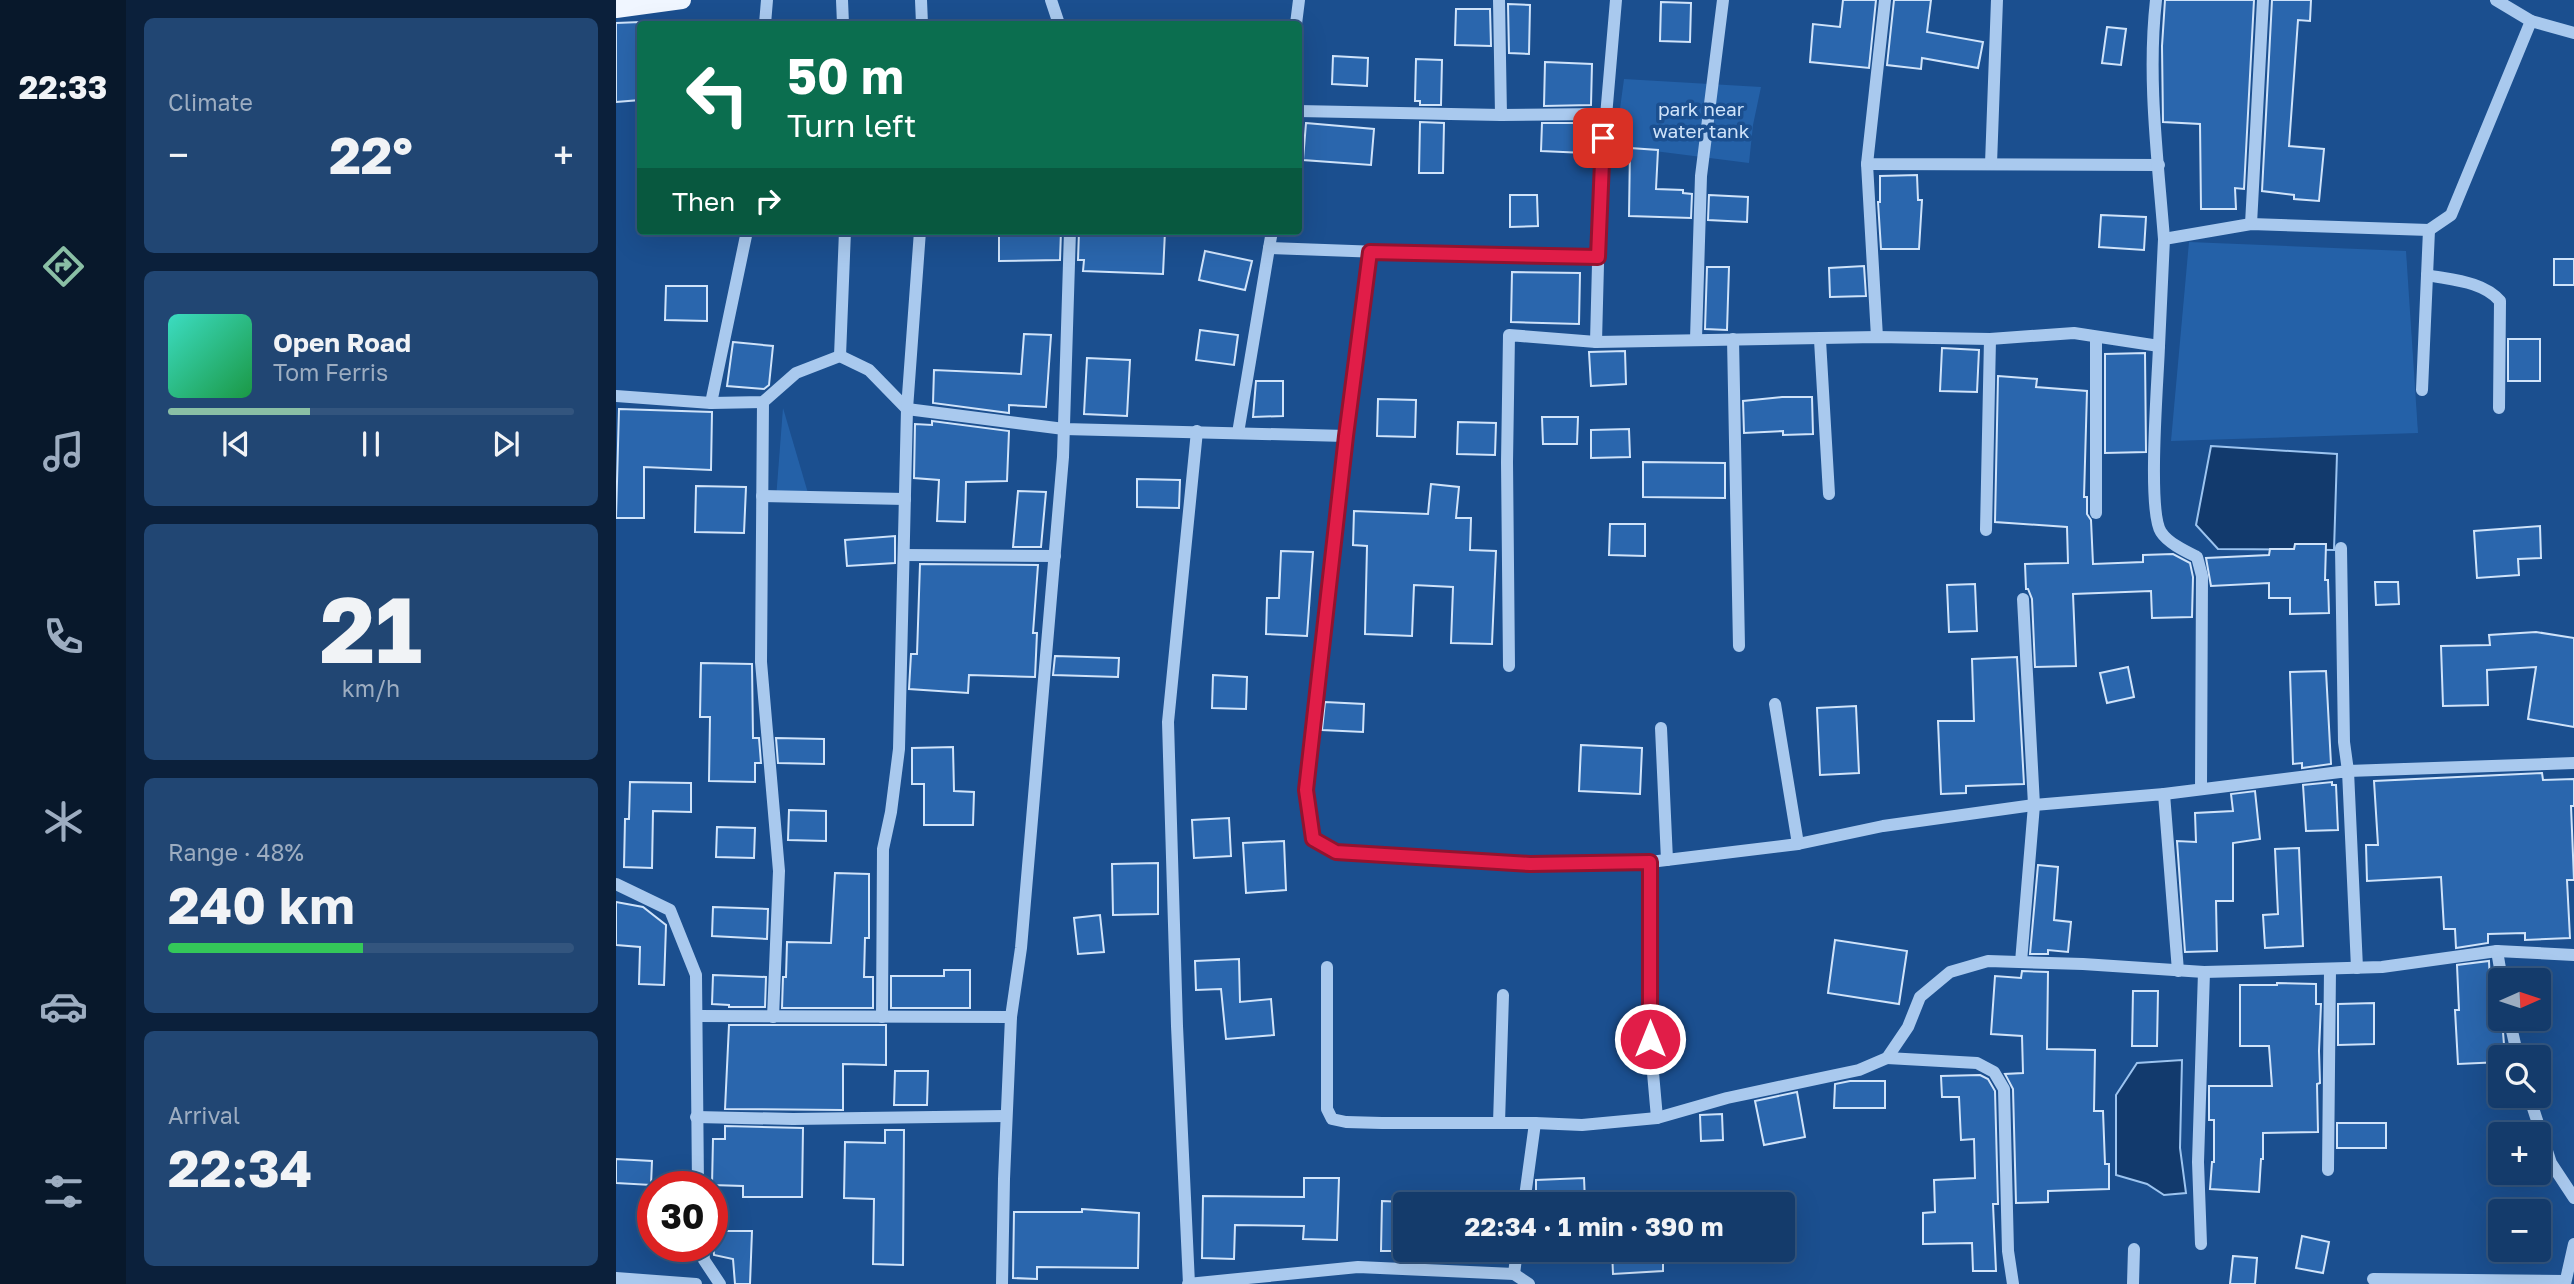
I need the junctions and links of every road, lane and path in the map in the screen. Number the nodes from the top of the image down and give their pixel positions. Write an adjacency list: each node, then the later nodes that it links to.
1 (682, 0): 15 (main road)
2 (767, 0): 16 (street)
3 (842, 0): 17 (street)
4 (921, 0): 18 (street)
5 (1051, 0): 19 (street)
6 (1299, 0): 20 (street)
7 (1499, 0): 25 (street)
8 (1616, 0): 24 (street)
9 (1723, 0): 43 (street)
10 (1885, 0): 26 (street)
11 (1997, 0): 27 (street)
12 (2156, 0): 28 (street)
13 (2263, 0): 29 (street)
14 (2496, 0): 21 (street)
15 (616, 9)
16 (765, 21)
17 (843, 21)
18 (922, 21)
19 (1058, 21)
20 (1296, 21)
21 (2531, 21): 22 (street); 30 (street)
22 (2574, 33)
23 (1302, 111): 25 (street)
24 (1605, 114): 25 (street); 39 (street)
25 (1500, 115)
26 (1867, 164): 27 (street); 41 (street)
27 (1991, 164): 28 (street)
28 (2158, 165): 36 (street)
29 (2251, 224): 30 (street); 36 (street)
30 (2429, 230): 40 (street)
31 (746, 235): 53 (street)
32 (845, 235): 49 (street)
33 (920, 235): 55 (street)
34 (1070, 235): 56 (street)
35 (1271, 235): 37 (street)
36 (2164, 239): 48 (street)
37 (1269, 248): 38 (street); 58 (street)
38 (1370, 252): 39 (street); 59 (street)
39 (1598, 257): 47 (street)
40 (2427, 275): 50 (street); 54 (street)
41 (1877, 337): 45 (street); 46 (street)
42 (2096, 337): 45 (street); 48 (street); 63 (street)
43 (1696, 339): 44 (street); 47 (street)
44 (1733, 339): 46 (street); 69 (street)
45 (1990, 339): 64 (street)
46 (1820, 340): 60 (street)
47 (1597, 342): 70 (street)
48 (2160, 346): 75 (street)
49 (840, 356): 52 (street); 55 (street)
50 (2422, 390)
51 (616, 396): 53 (street)
52 (763, 402): 53 (street); 61 (street)
53 (711, 403)
54 (2499, 408)
55 (907, 409): 56 (street); 62 (street)
56 (1064, 429): 57 (street); 67 (street)
57 (1197, 431): 58 (street); 121 (street)
58 (1238, 433): 59 (street)
59 (1346, 436): 80 (street)
60 (1829, 494)
61 (762, 496): 62 (street); 93 (street)
62 (905, 499): 66 (street)
63 (2096, 513)
64 (1986, 530)
65 (2341, 548): 74 (street)
66 (904, 555): 67 (street); 94 (street)
67 (1055, 556): 95 (street)
68 (2023, 599): 77 (street)
69 (1739, 646)
70 (1509, 666)
71 (1775, 704): 78 (street)
72 (1661, 728): 79 (street)
73 (2574, 763): 74 (street)
74 (2348, 771): 75 (street); 86 (street)
75 (2201, 789): 76 (street)
76 (2164, 794): 77 (street); 89 (street)
77 (2034, 805): 78 (street); 84 (street)
78 (1798, 844): 79 (street)
79 (1667, 860): 80 (street)
80 (1650, 862): 100 (street)
81 (616, 884): 92 (street)
82 (2497, 951): 83 (street); 86 (street); 87 (street)
83 (2574, 955)
84 (2021, 962): 89 (street); 96 (street)
85 (1327, 967): 101 (street)
86 (2357, 968): 88 (street)
87 (2500, 968)
88 (2330, 969): 90 (street); 103 (street)
89 (2178, 971): 90 (street)
90 (2204, 972): 107 (street)
91 (1503, 995): 101 (street)
92 (697, 1016): 93 (street); 99 (street)
93 (774, 1017): 94 (street)
94 (882, 1017): 95 (street)
95 (1011, 1017): 98 (street)
96 (1887, 1058): 100 (street); 123 (street)
97 (2533, 1108): 106 (street)
98 (1006, 1116): 99 (street); 120 (street)
99 (696, 1117): 104 (street)
100 (1657, 1118): 102 (street)
101 (1499, 1123): 102 (street)
102 (1535, 1123): 105 (street)
103 (2328, 1170)
104 (698, 1171)
105 (1526, 1192)
106 (2574, 1198)
107 (2201, 1244)
108 (2574, 1248): 117 (street)
109 (2134, 1249): 124 (street)
110 (703, 1262): 118 (street)
111 (705, 1262): 119 (street)
112 (1516, 1262): 113 (street)
113 (1514, 1274): 115 (street); 122 (street)
114 (616, 1278): 118 (street)
115 (1320, 1278): 121 (street)
116 (2373, 1279): 117 (street)
117 (2565, 1283)
118 (696, 1284)
119 (720, 1284)
120 (1002, 1284)
121 (1188, 1284)
122 (1529, 1284)
123 (2013, 1284)
124 (2133, 1284)

